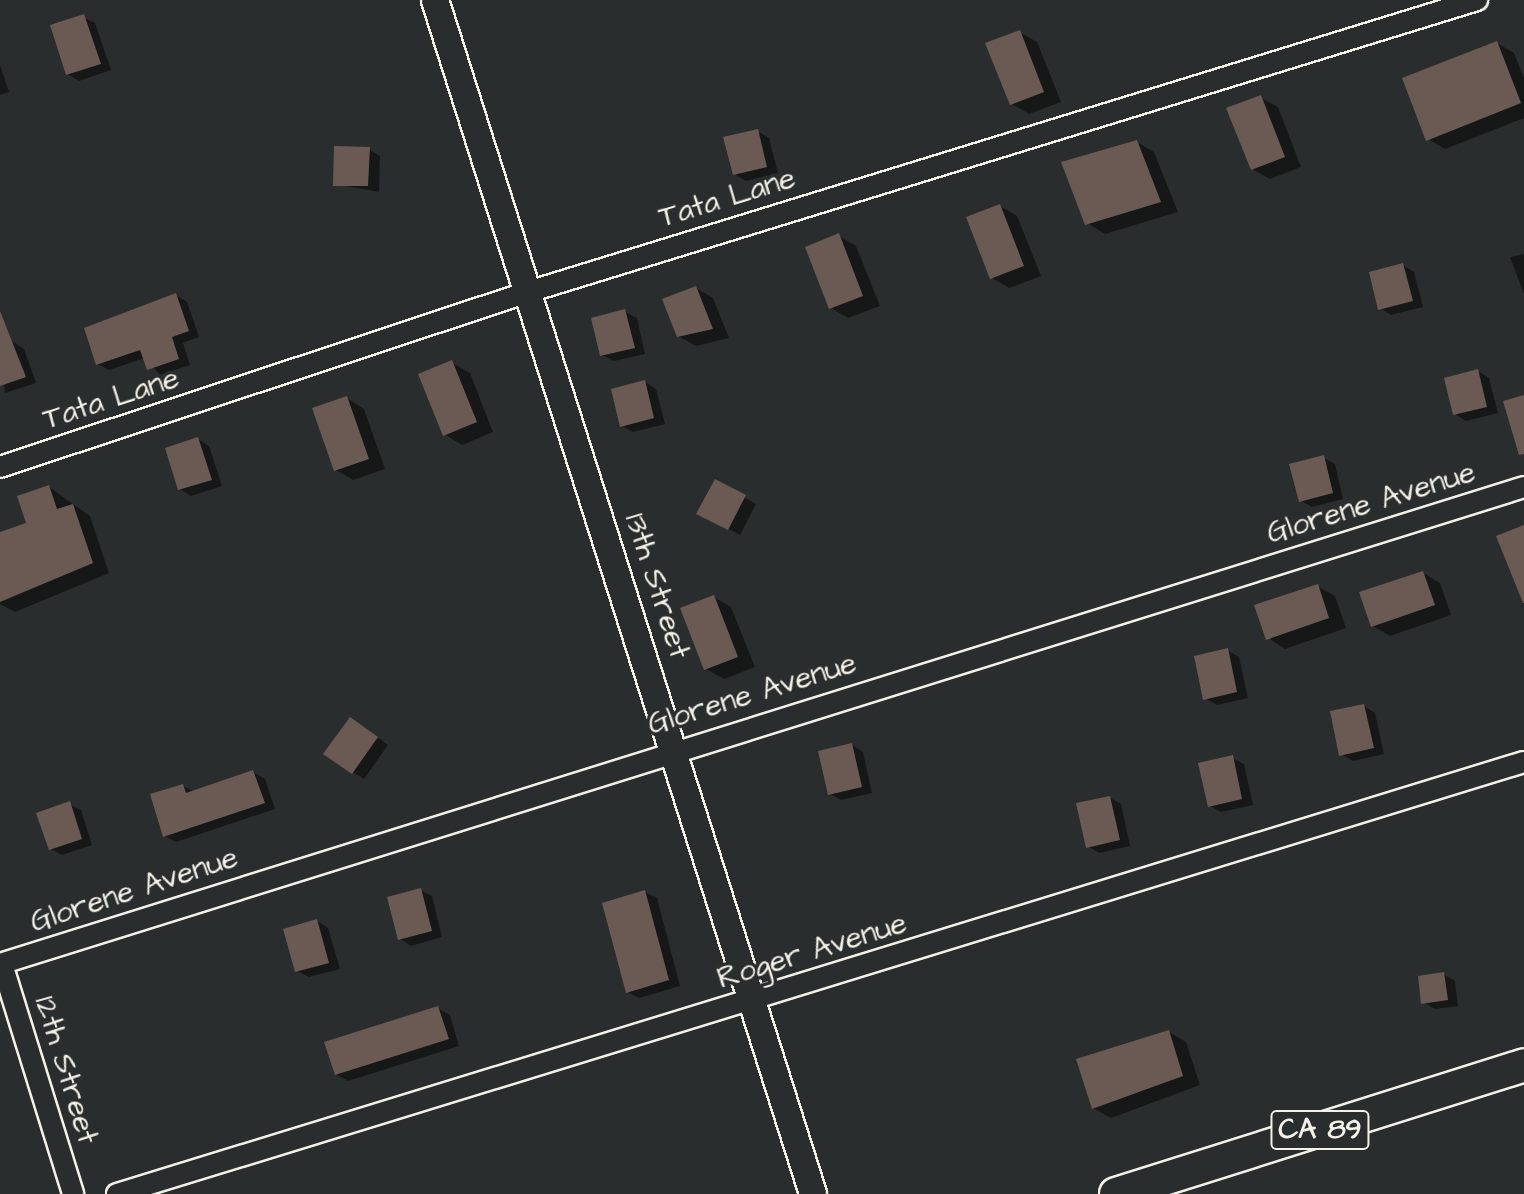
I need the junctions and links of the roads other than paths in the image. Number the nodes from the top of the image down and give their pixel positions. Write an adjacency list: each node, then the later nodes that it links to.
1 (435, 0): 3 (street, 13th Street)
2 (1477, 0): 3 (street, Tata Lane)
3 (528, 292): 4 (street, Tata Lane); 6 (street, 13th Street)
4 (0, 467)
5 (1524, 487): 6 (street, Glorene Avenue)
6 (675, 749): 8 (street, Glorene Avenue); 9 (street, 13th Street)
7 (1524, 762): 9 (street, Roger Avenue)
8 (1, 964): 11 (street, 12th Street)
9 (754, 1001): 12 (street, Roger Avenue); 13 (street, 13th Street)
10 (1524, 1065): 14 (main road, CA 89)
11 (73, 1194)
12 (117, 1194)
13 (813, 1194)
14 (1116, 1194)

